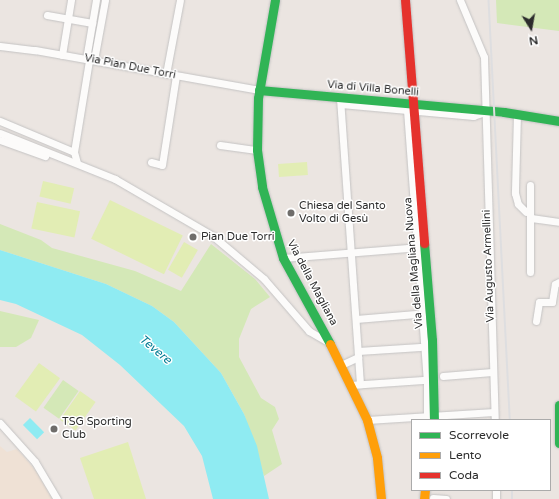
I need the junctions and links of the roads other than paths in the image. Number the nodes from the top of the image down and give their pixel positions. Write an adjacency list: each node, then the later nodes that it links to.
1 (71, 0): 9 (street)
2 (96, 0): 10 (street)
3 (105, 0): 13 (street)
4 (180, 0): 14 (street)
5 (275, 0): 16 (main road, Via della Magliana)
6 (405, 0): 18 (main road, Via della Magliana Nuova)
7 (460, 0): 19 (street, Via Augusto Armellini)
8 (46, 15): 9 (street)
9 (68, 19): 10 (street); 12 (street)
10 (92, 23): 13 (street)
11 (0, 46): 12 (street, Via Pian Due Torri)
12 (62, 55): 13 (street, Via Pian Due Torri)
13 (90, 60): 14 (street, Via Pian Due Torri); 27 (street)
14 (166, 74): 15 (street, Via Pian Due Torri)
15 (176, 76): 16 (street, Via Pian Due Torri); 29 (street)
16 (259, 90): 17 (main road, Via di Villa Bonelli); 26 (main road, Via della Magliana)
17 (340, 101): 18 (main road, Via di Villa Bonelli); 35 (street)
18 (412, 108): 19 (main road, Via di Villa Bonelli); 34 (main road, Via della Magliana Nuova)
19 (485, 112): 20 (main road, Via di Villa Bonelli); 47 (street, Via Augusto Armellini)
20 (517, 114): 21 (main road, Via di Villa Bonelli); 32 (street)
21 (559, 121)
22 (0, 122): 27 (street)
23 (0, 133): 28 (street)
24 (0, 140): 28 (street)
25 (220, 144): 26 (street)
26 (257, 150): 36 (main road, Via della Magliana)
27 (74, 152): 30 (street)
28 (60, 159): 30 (street)
29 (151, 162)
30 (77, 163): 43 (street)
31 (530, 185): 32 (street)
32 (529, 214): 33 (street); 37 (street)
33 (559, 222)
34 (420, 245): 35 (street); 54 (main road, Via della Magliana Nuova)
35 (352, 252): 36 (street); 41 (street)
36 (283, 258): 43 (main road, Via della Magliana)
37 (530, 272)
38 (559, 282): 39 (street)
39 (556, 303): 42 (street)
40 (416, 314): 41 (street)
41 (356, 319): 45 (street)
42 (536, 321)
43 (330, 343): 46 (main road, Via della Magliana)
44 (420, 347): 45 (street)
45 (358, 354): 46 (street); 50 (street)
46 (341, 365): 51 (main road, Via della Magliana)
47 (492, 372): 48 (street); 53 (street, Via Augusto Armellini)
48 (443, 376)
49 (423, 380): 50 (street)
50 (360, 384): 51 (street)
51 (350, 385): 56 (main road, Via della Magliana)
52 (559, 405): 58 (main road)
53 (494, 412): 54 (street); 55 (street, Via Augusto Armellini)
54 (432, 418): 56 (street)
55 (495, 419)
56 (367, 420): 60 (main road, Via della Magliana)
57 (0, 423): 59 (street)
58 (559, 443)
59 (57, 499)
60 (381, 499)
61 (429, 499): 62 (street)
62 (446, 499)

